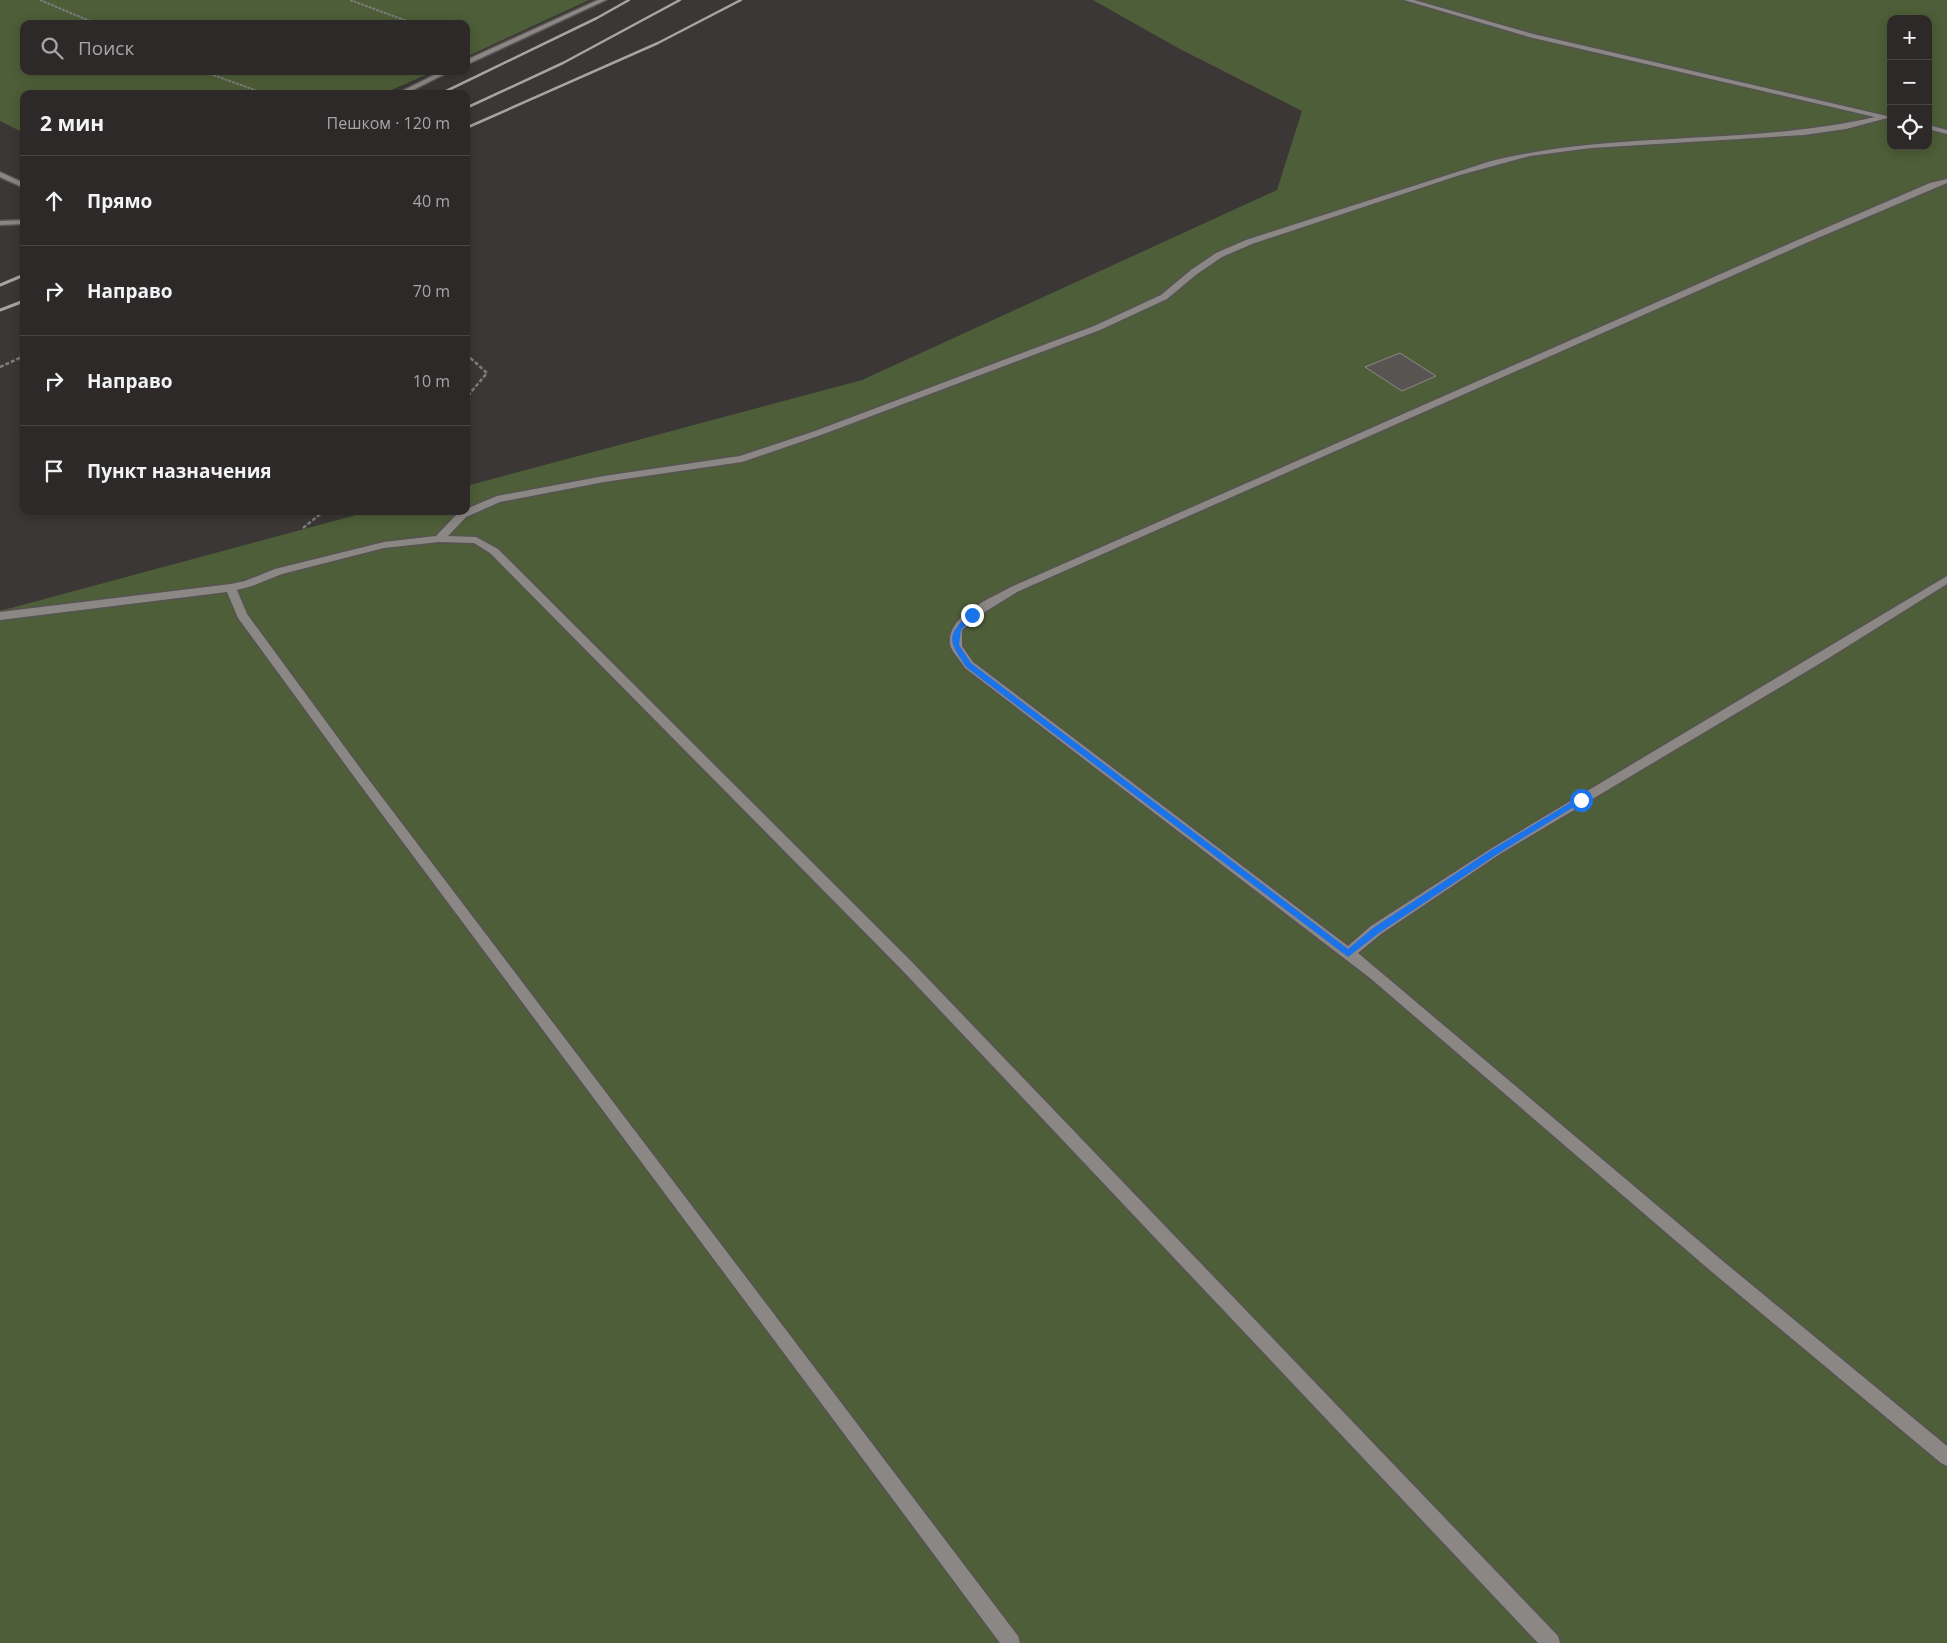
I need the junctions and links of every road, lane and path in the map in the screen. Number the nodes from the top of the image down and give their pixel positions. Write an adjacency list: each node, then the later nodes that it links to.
1 (40, 0): 5 (path)
2 (350, 0): 6 (path)
3 (602, 0): 7 (street)
4 (1407, 0): 12 (street)
5 (88, 20)
6 (404, 20)
7 (470, 61)
8 (213, 75): 10 (path)
9 (439, 75): 11 (street)
10 (255, 90)
11 (408, 90)
12 (1887, 118)
13 (1887, 118): 25 (street)
14 (1932, 128): 15 (street)
15 (1947, 132)
16 (0, 174): 18 (street)
17 (1947, 181): 31 (street)
18 (20, 184)
19 (20, 222): 20 (street)
20 (0, 223)
21 (470, 357): 24 (path)
22 (20, 358): 23 (path)
23 (0, 367)
24 (470, 393)
25 (470, 511)
26 (462, 515): 27 (street)
27 (439, 539): 29 (street); 34 (street)
28 (1947, 579): 31 (street)
29 (231, 588): 30 (street); 33 (street)
30 (0, 616)
31 (1348, 954): 32 (street)
32 (1947, 1457)
33 (1011, 1643)
34 (1551, 1643)

